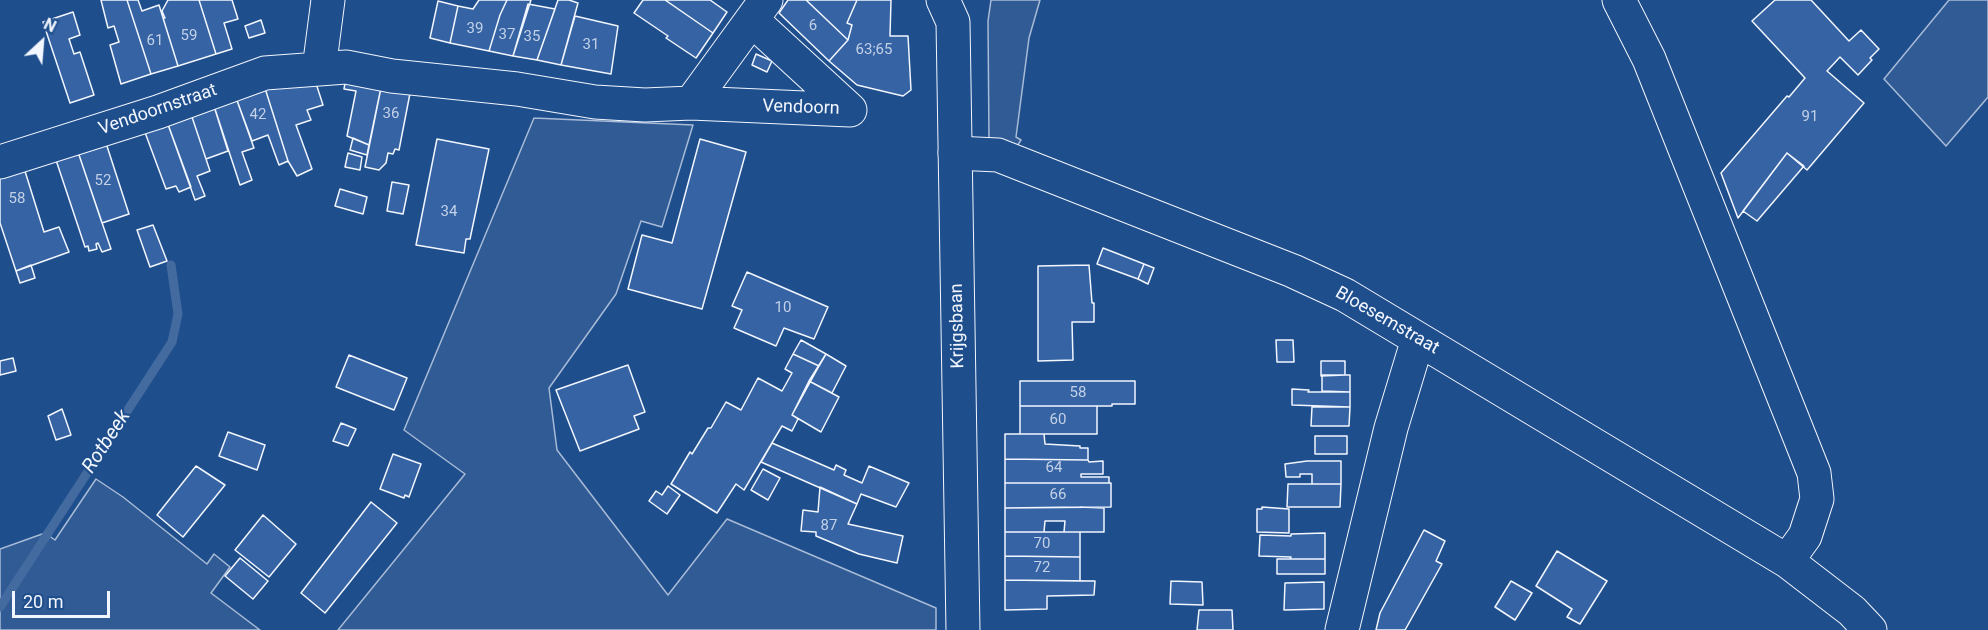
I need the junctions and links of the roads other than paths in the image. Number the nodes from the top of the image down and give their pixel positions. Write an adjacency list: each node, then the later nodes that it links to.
1 (328, 0): 5 (street)
2 (1619, 0): 11 (street)
3 (953, 8): 8 (street, Krijgsbaan)
4 (759, 10): 7 (street, Vendoorn); 7 (street, Vendoorn)
5 (319, 69): 6 (street, Vendoornstraat); 9 (street, Vendoornstraat)
6 (595, 102): 7 (street, Vendoorn)
7 (691, 103)
8 (955, 153): 10 (street, Bloesemstraat); 12 (street, Krijgsbaan)
9 (0, 162)
10 (1418, 339): 11 (street, Bloesemstraat); 13 (street)
11 (1787, 561): 14 (street, Bloesemstraat)
12 (963, 630)
13 (1342, 630)
14 (1870, 630)

